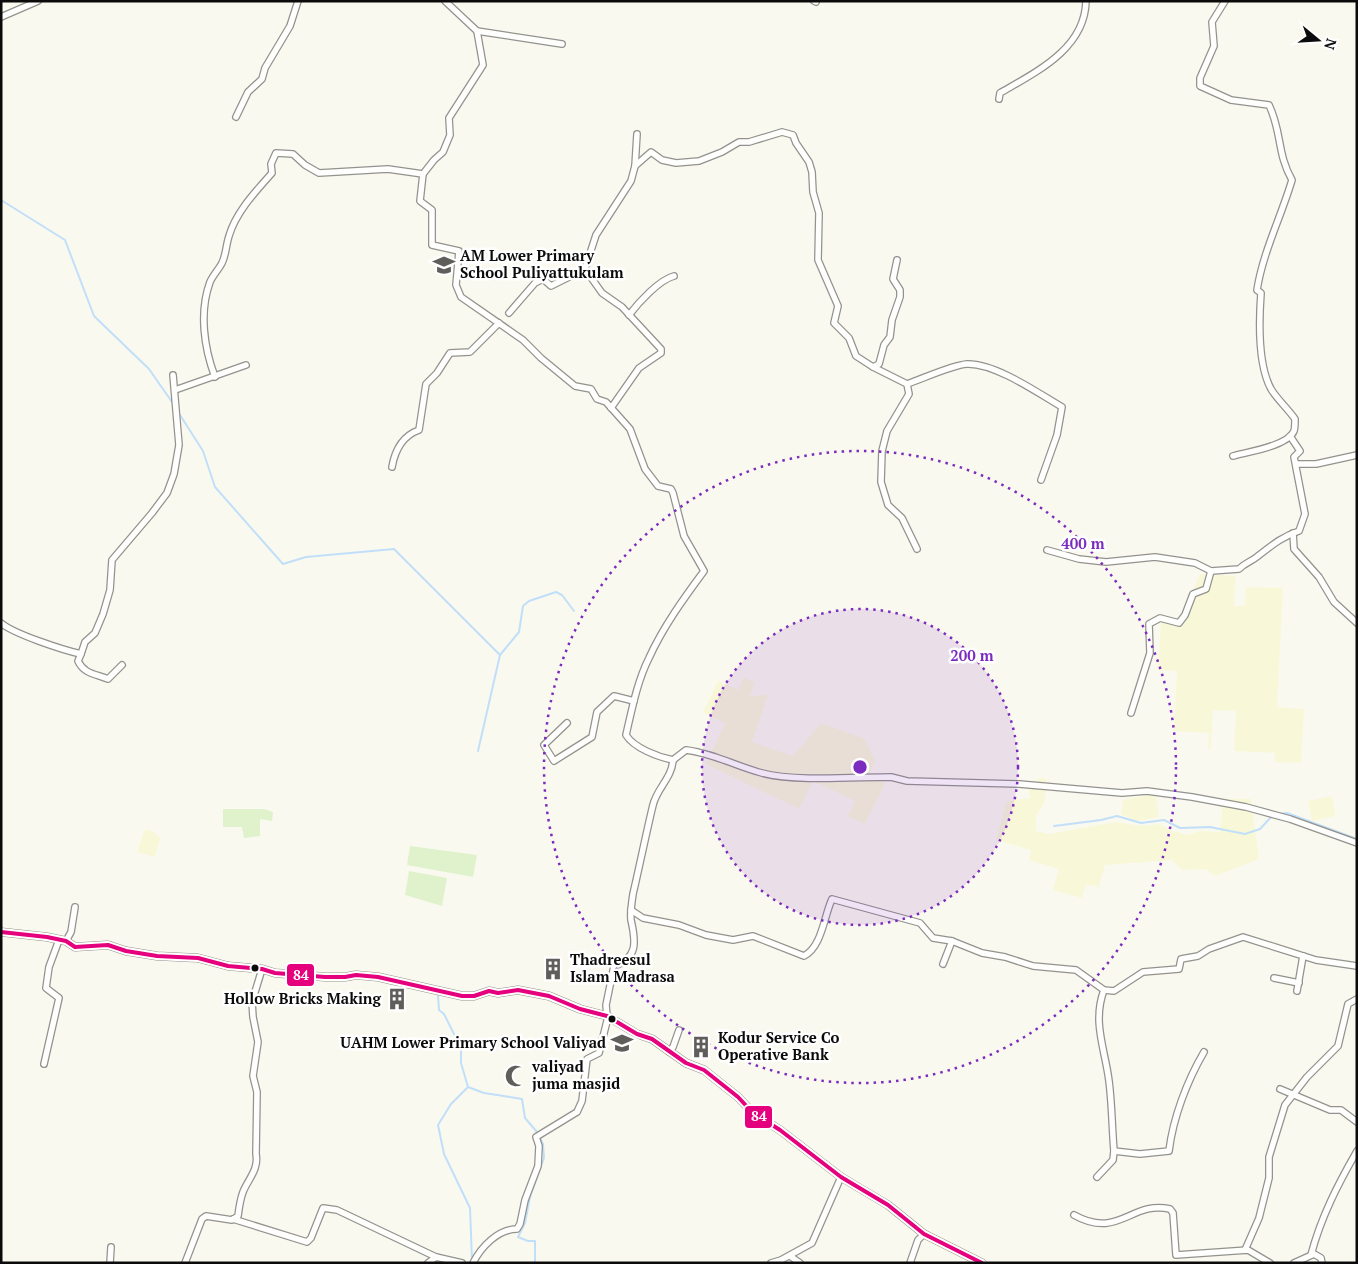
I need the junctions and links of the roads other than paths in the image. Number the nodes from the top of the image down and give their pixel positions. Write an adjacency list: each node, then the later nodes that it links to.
1 (38, 1): 8 (street)
2 (298, 1): 12 (street)
3 (445, 1): 7 (street)
4 (457, 1): 7 (street)
5 (1086, 1): 11 (street)
6 (1225, 1): 29 (street)
7 (454, 9): 9 (street)
8 (1, 17)
9 (476, 31): 10 (street); 15 (street)
10 (562, 44)
11 (1000, 99)
12 (236, 117)
13 (637, 134): 14 (street)
14 (635, 169): 17 (street); 23 (street)
15 (423, 174): 21 (street); 25 (street)
16 (897, 260): 23 (street)
17 (585, 269): 19 (street); 20 (street)
18 (674, 276): 20 (street)
19 (509, 313)
20 (629, 315): 28 (street)
21 (499, 323): 28 (street); 33 (street)
22 (246, 365): 25 (street)
23 (873, 367): 26 (street)
24 (173, 375): 27 (street)
25 (215, 376): 27 (street)
26 (907, 384): 34 (street); 36 (street)
27 (175, 390): 41 (street)
28 (611, 408): 43 (street)
29 (1290, 436): 31 (street); 35 (street)
30 (1357, 455): 32 (street)
31 (1233, 456)
32 (1296, 464)
33 (392, 467)
34 (1041, 480)
35 (1293, 533): 38 (street); 40 (street)
36 (917, 549)
37 (1048, 550): 38 (street)
38 (1211, 571): 44 (street)
39 (1, 623): 41 (street)
40 (1357, 623)
41 (81, 654): 42 (street)
42 (122, 665)
43 (634, 701): 45 (street); 46 (street)
44 (1131, 713)
45 (567, 723)
46 (673, 760): 47 (street); 49 (street)
47 (1357, 843)
48 (75, 907): 51 (street)
49 (632, 910): 52 (street); 62 (street)
50 (1, 932): 51 (street)
51 (63, 940): 56 (street); 66 (street)
52 (952, 942): 54 (street); 59 (street)
53 (1303, 956): 55 (street); 58 (street); 59 (street)
54 (943, 964)
55 (1357, 966)
56 (262, 969): 62 (street); 75 (street)
57 (1274, 978): 58 (street)
58 (1299, 983): 60 (street)
59 (1104, 990): 70 (street)
60 (1296, 991)
61 (1357, 999): 68 (street)
62 (608, 1016): 64 (street); 86 (street)
63 (679, 1030): 64 (street)
64 (669, 1052): 72 (street)
65 (1204, 1052): 70 (street)
66 (44, 1064)
67 (1280, 1088): 68 (street)
68 (1294, 1094): 69 (street); 78 (street)
69 (1357, 1122)
70 (1114, 1151): 73 (street)
71 (1357, 1151): 79 (street)
72 (841, 1177): 76 (street); 80 (street)
73 (1097, 1177)
74 (1074, 1215): 78 (street)
75 (233, 1219): 81 (street); 83 (street)
76 (924, 1234): 89 (street); 90 (street)
77 (111, 1248): 82 (street)
78 (1245, 1250): 91 (street)
79 (1311, 1255): 92 (street); 93 (street)
80 (790, 1256): 87 (street); 88 (street)
81 (436, 1257): 84 (street); 85 (street)
82 (110, 1263)
83 (185, 1263)
84 (428, 1263)
85 (462, 1263)
86 (473, 1263)
87 (771, 1263)
88 (800, 1263)
89 (910, 1263)
90 (982, 1263)
91 (1270, 1263)
92 (1294, 1263)
93 (1322, 1263)

